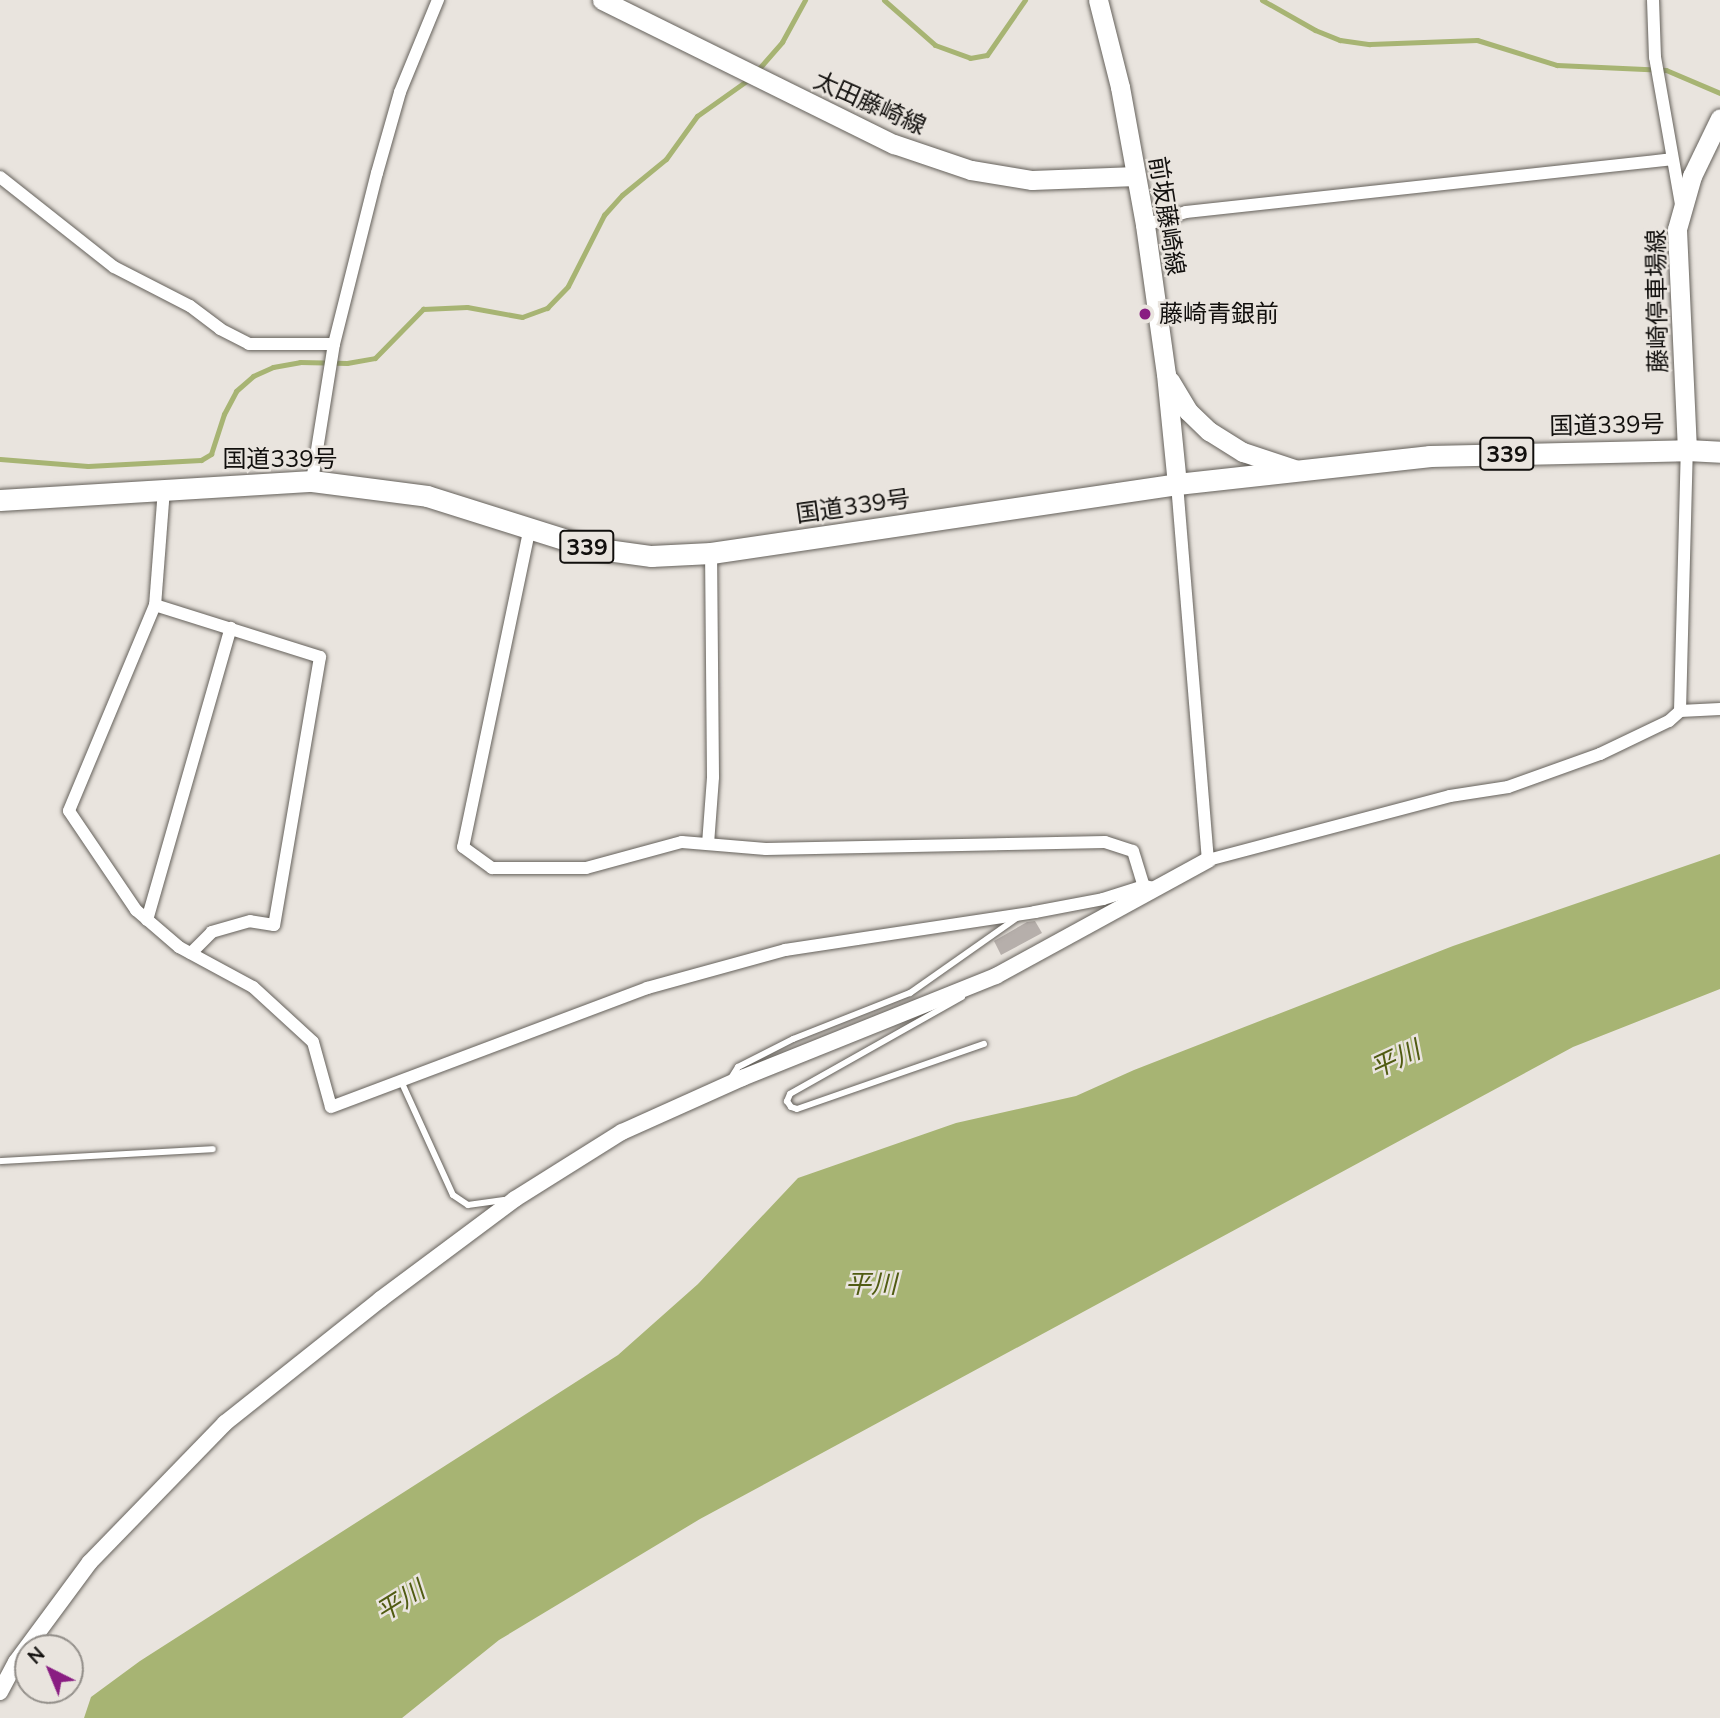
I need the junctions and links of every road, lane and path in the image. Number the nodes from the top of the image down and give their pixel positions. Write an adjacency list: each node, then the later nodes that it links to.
1 (438, 0): 11 (street)
2 (602, 0): 7 (main road, 太田藤崎線)
3 (1098, 0): 7 (main road, 前坂藤崎線)
4 (1653, 0): 6 (street)
5 (1720, 118): 9 (main road, 藤崎停車場線)
6 (1671, 159): 9 (street); 10 (street)
7 (1136, 176): 10 (main road, 前坂藤崎線)
8 (0, 177): 11 (street)
9 (1682, 208): 13 (main road, 藤崎停車場線)
10 (1144, 225): 12 (main road, 前坂藤崎線)
11 (334, 344): 16 (street)
12 (1166, 374): 15 (main road); 17 (main road, 前坂藤崎線)
13 (1686, 450): 14 (highway, 国道339号 / 339); 15 (highway, 国道339号 / 339); 25 (street)
14 (1720, 452)
15 (1295, 469): 17 (highway, 国道339号 / 339)
16 (312, 481): 18 (highway, 国道339号 / 339); 20 (highway, 国道339号 / 339)
17 (1177, 484): 21 (highway, 国道339号 / 339); 27 (street)
18 (164, 489): 19 (highway, 国道339号 / 339); 22 (street)
19 (0, 500)
20 (530, 527): 21 (highway, 国道339号 / 339); 26 (street)
21 (711, 553): 26 (street)
22 (155, 605): 23 (street); 30 (street)
23 (231, 628): 30 (street); 31 (street)
24 (1720, 709): 25 (street)
25 (1680, 711): 27 (street)
26 (708, 844): 28 (street)
27 (1208, 860): 28 (street)
28 (1149, 887): 29 (street); 32 (street)
29 (1024, 914): 34 (street); 35 (lane)
30 (147, 920): 31 (street)
31 (191, 953): 34 (street)
32 (996, 976): 33 (lane); 35 (street)
33 (984, 1044)
34 (401, 1081): 38 (lane)
35 (726, 1086): 38 (street)
36 (213, 1149): 37 (lane)
37 (0, 1161)
38 (515, 1199): 39 (street)
39 (0, 1692)

